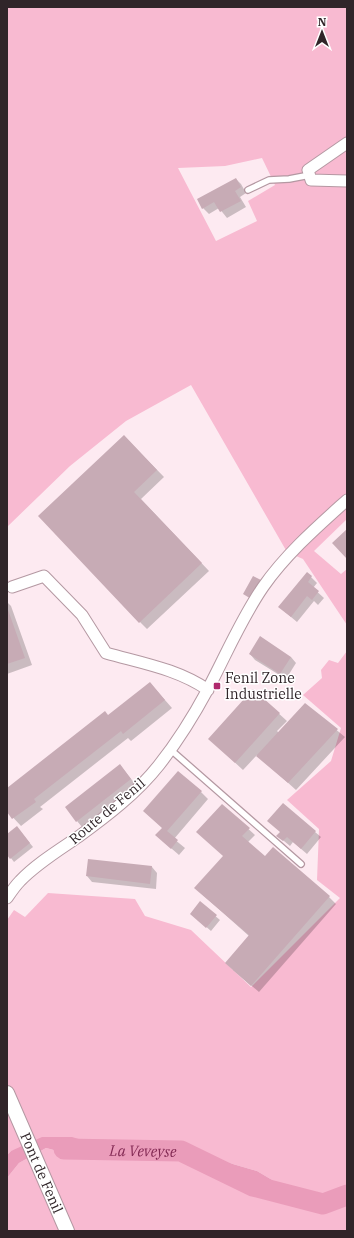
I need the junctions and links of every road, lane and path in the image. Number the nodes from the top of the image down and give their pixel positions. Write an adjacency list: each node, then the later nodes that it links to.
1 (347, 143): 2 (street)
2 (310, 175): 3 (street); 4 (lane)
3 (347, 181)
4 (248, 190)
5 (347, 500): 7 (street, Route de Fenil)
6 (10, 588): 7 (street)
7 (208, 690): 8 (street, Route de Fenil)
8 (171, 750): 9 (lane); 10 (street, Route de Fenil)
9 (301, 864)
10 (7, 898)
11 (7, 1093): 12 (street, Pont de Fenil)
12 (67, 1231)

